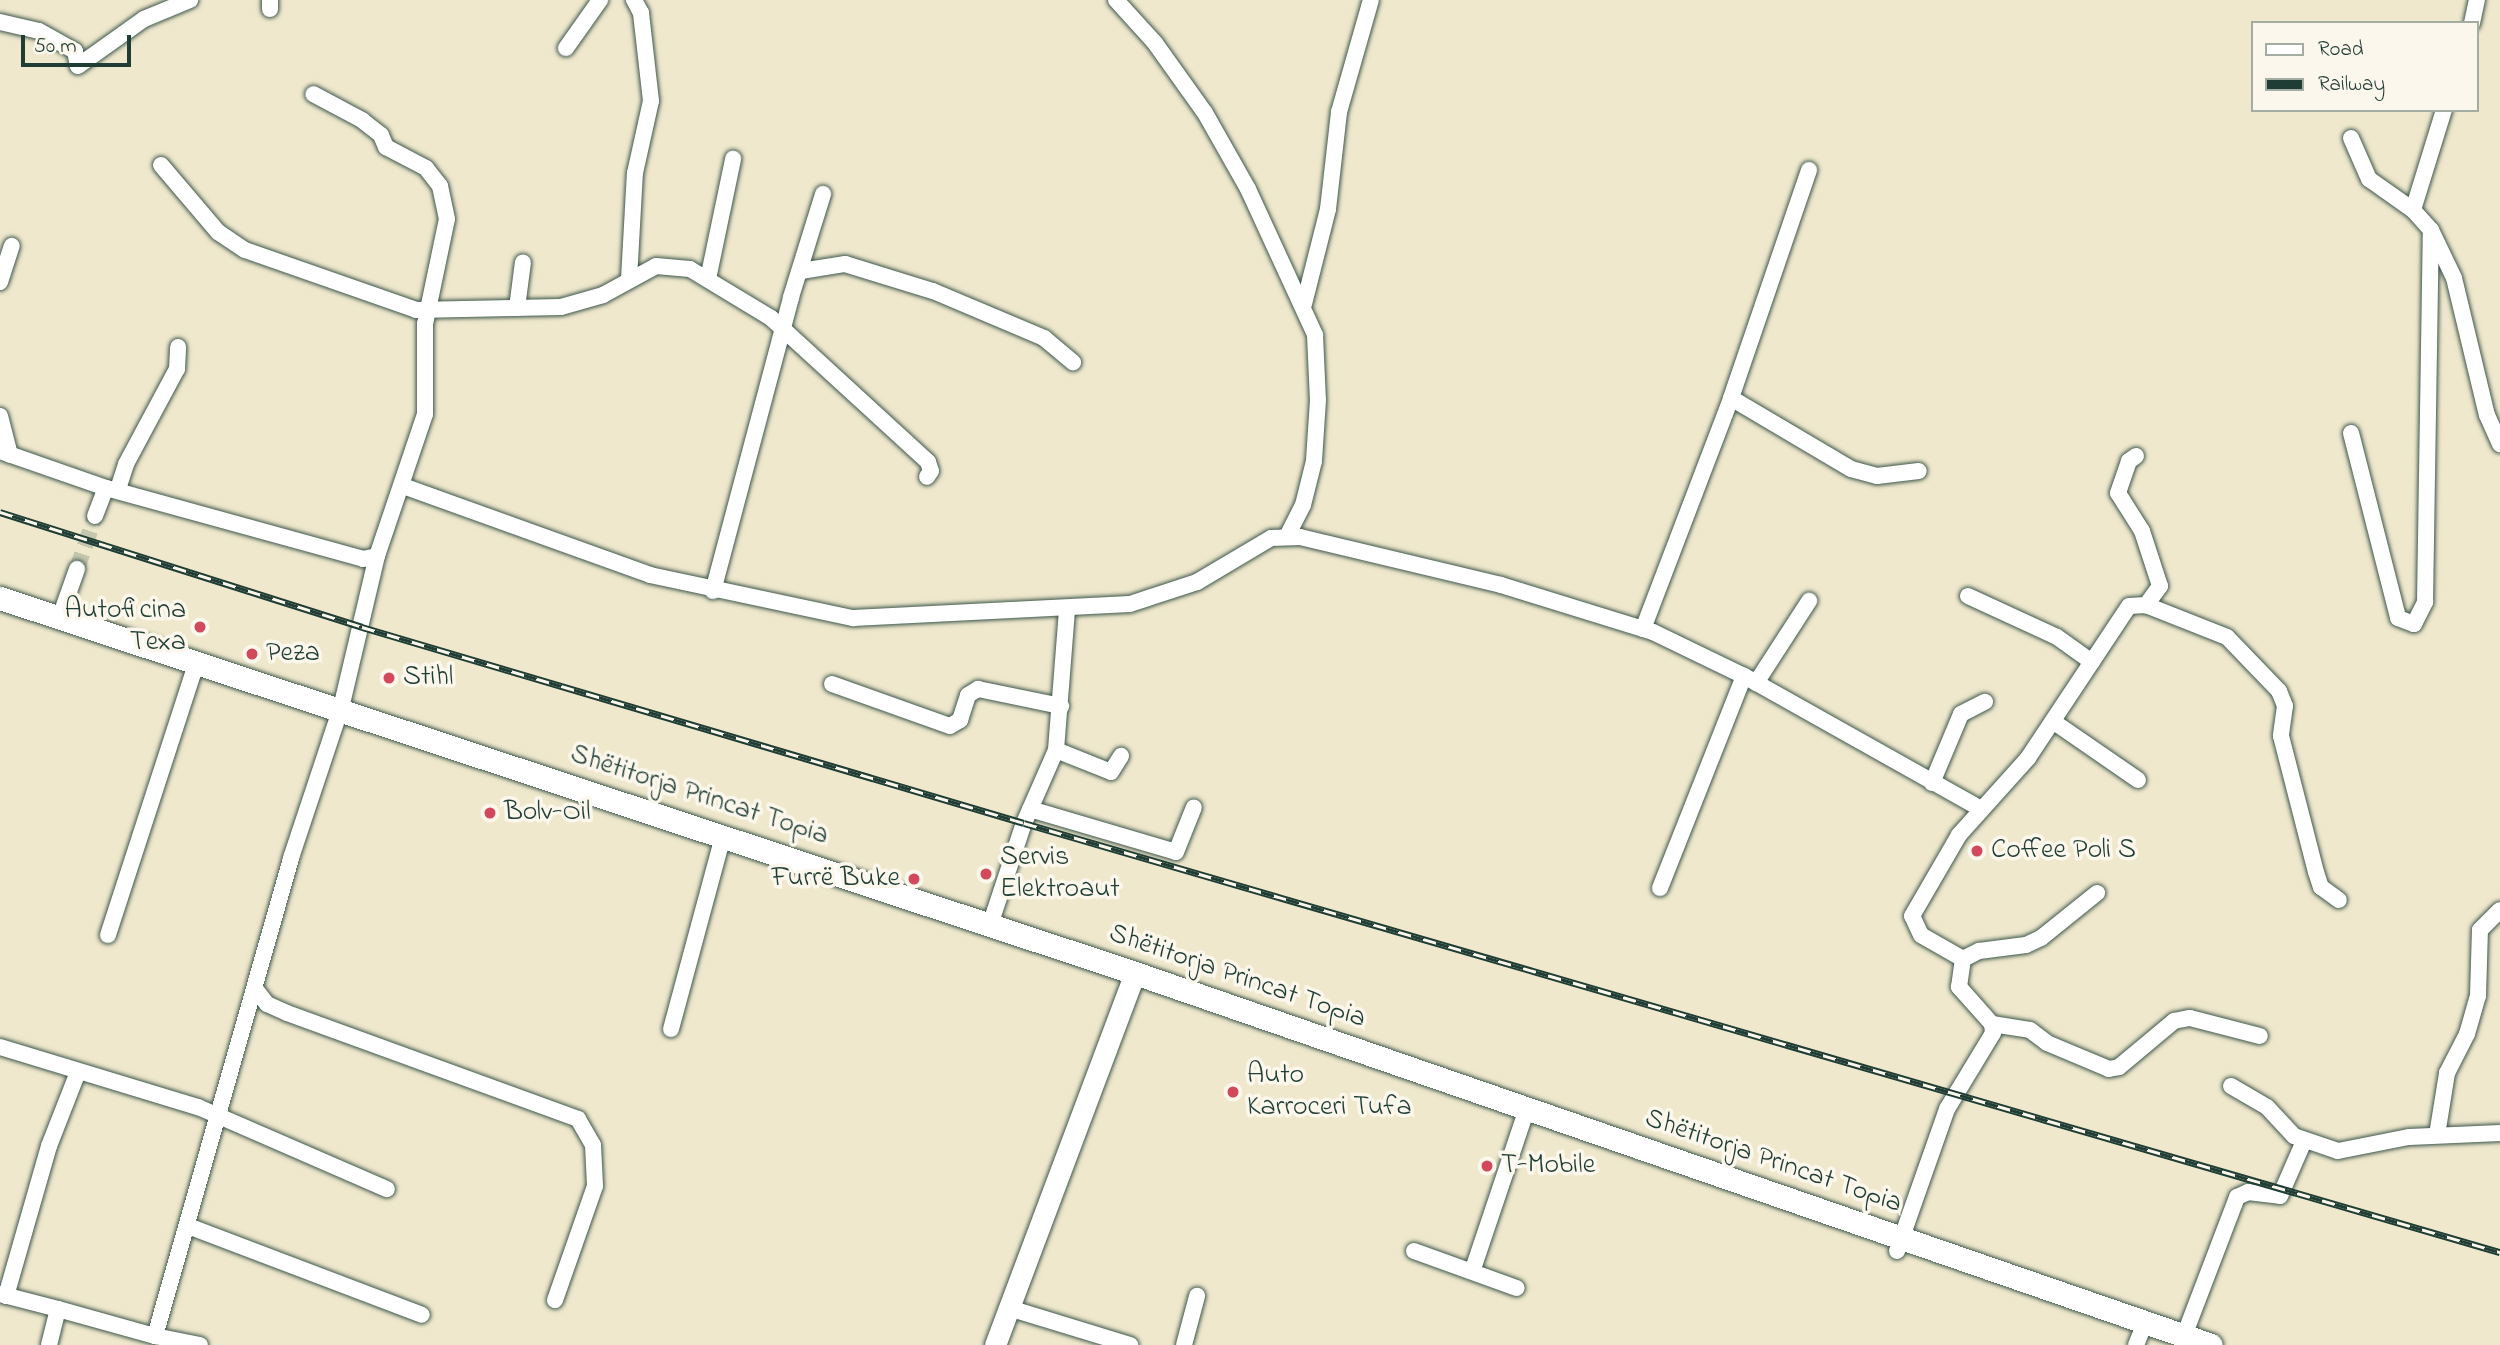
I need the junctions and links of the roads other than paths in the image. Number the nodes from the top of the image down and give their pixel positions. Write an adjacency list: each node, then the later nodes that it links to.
1 (190, 0): 8 (street)
2 (600, 0): 9 (street)
3 (634, 0): 22 (street)
4 (1116, 0): 25 (street)
5 (1370, 0): 25 (street)
6 (2477, 0): 7 (street)
7 (2472, 21)
8 (0, 22)
9 (566, 48)
10 (313, 94): 27 (street)
11 (2443, 112): 17 (street)
12 (2351, 138): 17 (street)
13 (733, 159): 23 (street)
14 (161, 165): 27 (street)
15 (1809, 170): 31 (street)
16 (823, 194): 21 (street)
17 (2413, 210): 18 (street)
18 (2431, 230): 33 (street); 34 (street)
19 (12, 246): 24 (street)
20 (523, 262): 26 (street)
21 (801, 271): 28 (street); 30 (street)
22 (629, 279): 23 (street); 26 (street)
23 (708, 279): 28 (street)
24 (0, 282)
25 (1304, 304): 42 (street)
26 (517, 308): 27 (street)
27 (430, 313): 39 (street)
28 (782, 332): 38 (street); 45 (street)
29 (178, 347): 40 (street)
30 (1073, 362)
31 (1731, 398): 37 (street); 52 (street)
32 (0, 416): 35 (street)
33 (2351, 433)
34 (2500, 444)
35 (5, 453): 40 (street)
36 (2136, 456): 49 (street)
37 (1919, 471)
38 (927, 477)
39 (403, 486): 43 (street); 45 (street)
40 (112, 489): 41 (street); 43 (street)
41 (95, 516)
42 (1287, 536): 50 (street); 52 (street)
43 (370, 562): 59 (street)
44 (77, 569): 51 (street)
45 (713, 591): 50 (street)
46 (1968, 596): 54 (street)
47 (0, 598): 51 (main road, Shëtitorja Princat Topia)
48 (1809, 601): 55 (street)
49 (2146, 605): 54 (street); 71 (street)
50 (1067, 609): 58 (street)
51 (60, 617): 53 (main road, Shëtitorja Princat Topia)
52 (1643, 629): 55 (street)
53 (197, 662): 59 (main road, Shëtitorja Princat Topia); 74 (street)
54 (2092, 662): 60 (street)
55 (1750, 680): 64 (street); 69 (street)
56 (832, 684): 58 (street)
57 (1985, 702): 64 (street)
58 (1061, 706): 61 (street)
59 (341, 708): 73 (main road, Shëtitorja Princat Topia); 77 (street)
60 (2054, 722): 63 (street); 66 (street)
61 (1056, 750): 62 (street); 67 (street)
62 (1121, 756)
63 (2138, 780)
64 (1932, 783): 66 (street)
65 (1194, 807): 67 (street)
66 (1979, 808): 75 (street)
67 (1030, 809): 73 (street)
68 (720, 847): 79 (street)
69 (1660, 888)
70 (2097, 893): 75 (street)
71 (2339, 900)
72 (2500, 910): 87 (street)
73 (990, 925): 76 (main road, Shëtitorja Princat Topia)
74 (108, 935)
75 (1962, 960): 78 (street)
76 (1135, 974): 84 (main road, Shëtitorja Princat Topia); 98 (street)
77 (256, 990): 85 (street); 97 (street)
78 (1992, 1024): 80 (street); 91 (street)
79 (671, 1029)
80 (2260, 1036)
81 (0, 1047): 82 (street)
82 (78, 1072): 85 (street); 95 (street)
83 (2231, 1086): 88 (street)
84 (1527, 1109): 91 (main road, Shëtitorja Princat Topia); 93 (street)
85 (219, 1116): 89 (street); 90 (street)
86 (2500, 1132): 87 (street)
87 (2437, 1135): 88 (street)
88 (2304, 1141): 103 (street)
89 (387, 1189)
90 (188, 1226): 100 (street); 102 (street)
91 (1899, 1245): 101 (main road, Shëtitorja Princat Topia)
92 (1414, 1251): 93 (street)
93 (1472, 1269): 94 (street)
94 (1517, 1287)
95 (3, 1295): 99 (street)
96 (1197, 1296): 108 (street)
97 (555, 1300)
98 (1009, 1308): 106 (street); 107 (street)
99 (58, 1309): 102 (street); 104 (street)
100 (422, 1315)
101 (2145, 1323): 103 (main road, Shëtitorja Princat Topia); 109 (street)
102 (155, 1336): 105 (street)
103 (2184, 1336): 110 (main road, Shëtitorja Princat Topia)
104 (49, 1345)
105 (200, 1345)
106 (995, 1345)
107 (1130, 1345)
108 (1184, 1345)
109 (2136, 1345)
110 (2211, 1345)

